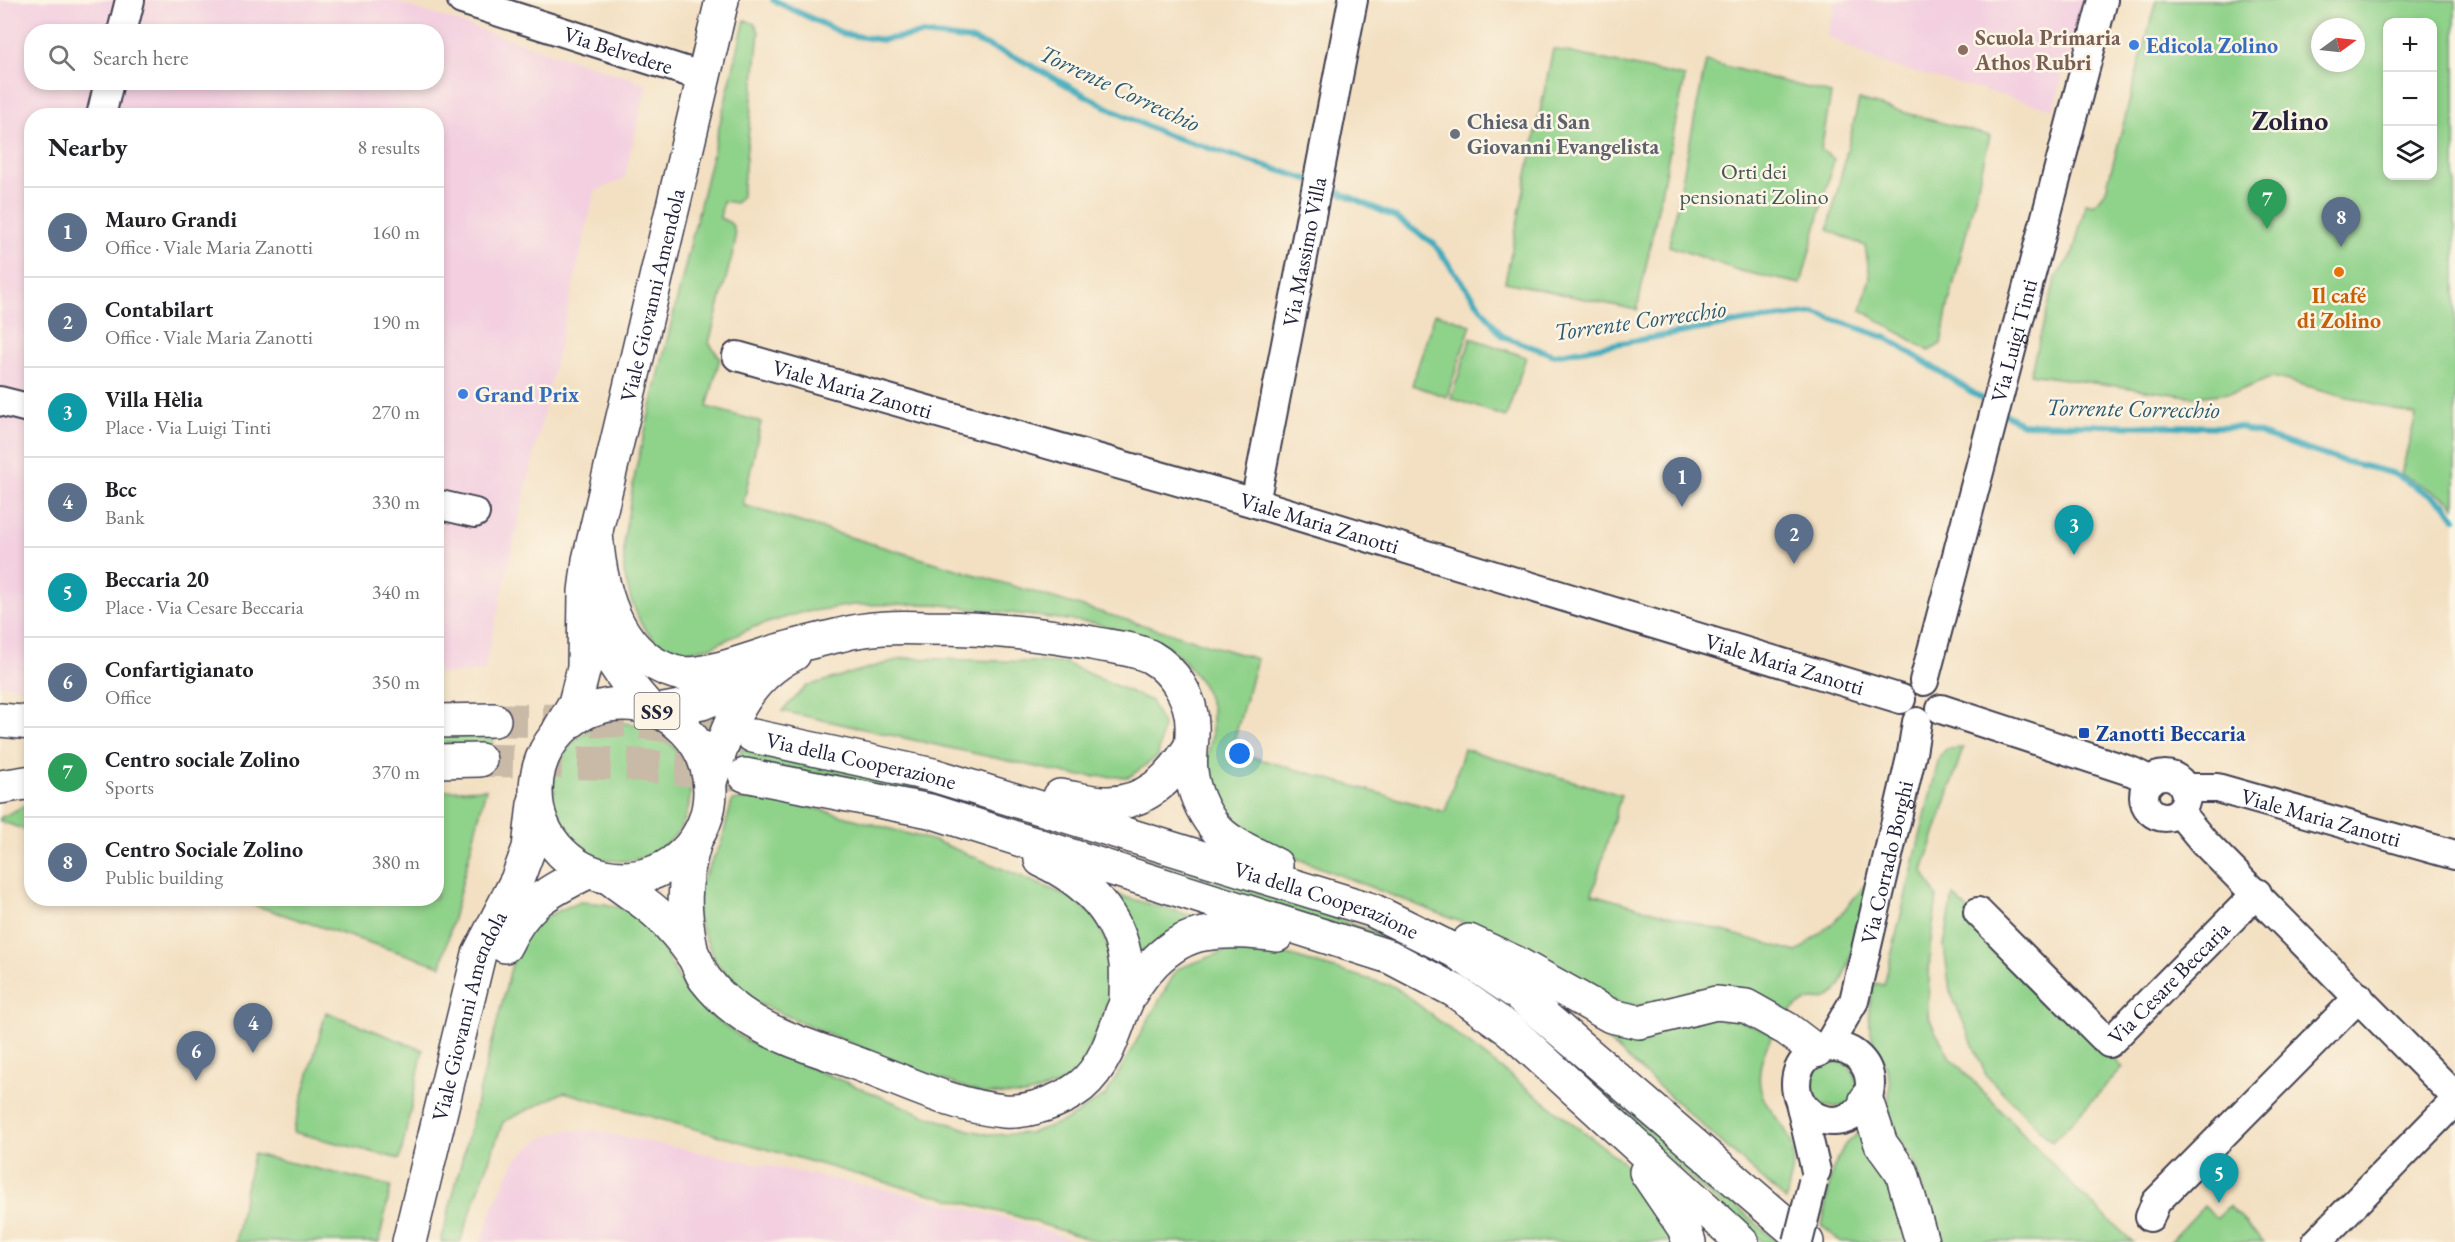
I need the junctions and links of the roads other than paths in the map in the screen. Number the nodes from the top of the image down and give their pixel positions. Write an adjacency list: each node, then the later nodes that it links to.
1 (130, 0): 6 (street)
2 (462, 0): 7 (street, Via Belvedere)
3 (722, 0): 7 (main road, Viale Giovanni Amendola / SS9)
4 (1353, 0): 13 (street, Via Massimo Villa)
5 (2103, 0): 21 (street, Via Luigi Tinti)
6 (124, 24)
7 (704, 77): 16 (main road, Viale Giovanni Amendola / SS9)
8 (107, 90): 9 (street)
9 (103, 108)
10 (737, 356): 13 (street, Viale Maria Zanotti)
11 (0, 401): 12 (street)
12 (24, 403)
13 (1255, 503): 21 (street, Viale Maria Zanotti)
14 (444, 506): 15 (street)
15 (475, 513)
16 (596, 533): 17 (main road, Viale Giovanni Amendola / SS9); 18 (main road)
17 (585, 591): 20 (main road, Viale Giovanni Amendola / SS9); 26 (main road, Viale Giovanni Amendola / SS9)
18 (817, 642): 19 (main road); 30 (main road)
19 (761, 678): 20 (main road); 37 (main road)
20 (653, 709): 26 (main road, SS9); 37 (main road, SS9)
21 (1919, 710): 41 (street, Viale Maria Zanotti); 52 (street, Via Corrado Borghi)
22 (0, 720): 25 (main road)
23 (494, 720): 24 (main road)
24 (444, 721)
25 (24, 722)
26 (560, 730): 40 (main road, SS9)
27 (24, 734): 28 (main road)
28 (0, 735)
29 (753, 736): 36 (main road, Via della Cooperazione)
30 (1190, 749): 36 (main road); 47 (main road)
31 (480, 760): 32 (main road)
32 (444, 761)
33 (0, 771): 34 (main road)
34 (24, 772)
35 (745, 775): 42 (main road, Via della Cooperazione)
36 (933, 775): 47 (main road, Via della Cooperazione)
37 (710, 782): 43 (main road, SS9)
38 (24, 783): 39 (main road)
39 (0, 787)
40 (535, 794): 45 (main road, SS9); 62 (main road, Viale Giovanni Amendola / SS9)
41 (2182, 800): 44 (street, Viale Maria Zanotti); 46 (street)
42 (930, 811): 50 (main road, Via della Cooperazione); 53 (main road)
43 (695, 841): 45 (main road, SS9); 49 (main road)
44 (2455, 855)
45 (599, 875): 49 (main road); 63 (main road, Viale Giovanni Amendola / SS9)
46 (2257, 893): 48 (street, Via Cesare Beccaria); 51 (street)
47 (1367, 908): 54 (main road); 67 (main road, Via della Cooperazione)
48 (1978, 912)
49 (693, 955): 53 (main road)
50 (1390, 957): 53 (main road); 59 (main road, Via della Cooperazione)
51 (2359, 998): 55 (street); 61 (street)
52 (1854, 1000): 54 (street, Via Corrado Borghi); 56 (street, Via Corrado Borghi)
53 (1126, 1002)
54 (1821, 1049): 56 (street); 58 (street, Via Corrado Borghi)
55 (2455, 1096)
56 (1859, 1097): 58 (street); 60 (street); 68 (main road)
57 (2455, 1101): 69 (street)
58 (1800, 1102): 60 (street, Via Corrado Borghi)
59 (1603, 1116): 64 (main road); 65 (main road, Via della Cooperazione)
60 (1814, 1177): 66 (street, bridge)
61 (2150, 1217)
62 (409, 1242)
63 (429, 1242)
64 (1689, 1242)
65 (1742, 1242)
66 (1798, 1242)
67 (1808, 1242)
68 (1922, 1242)
69 (2317, 1242)

